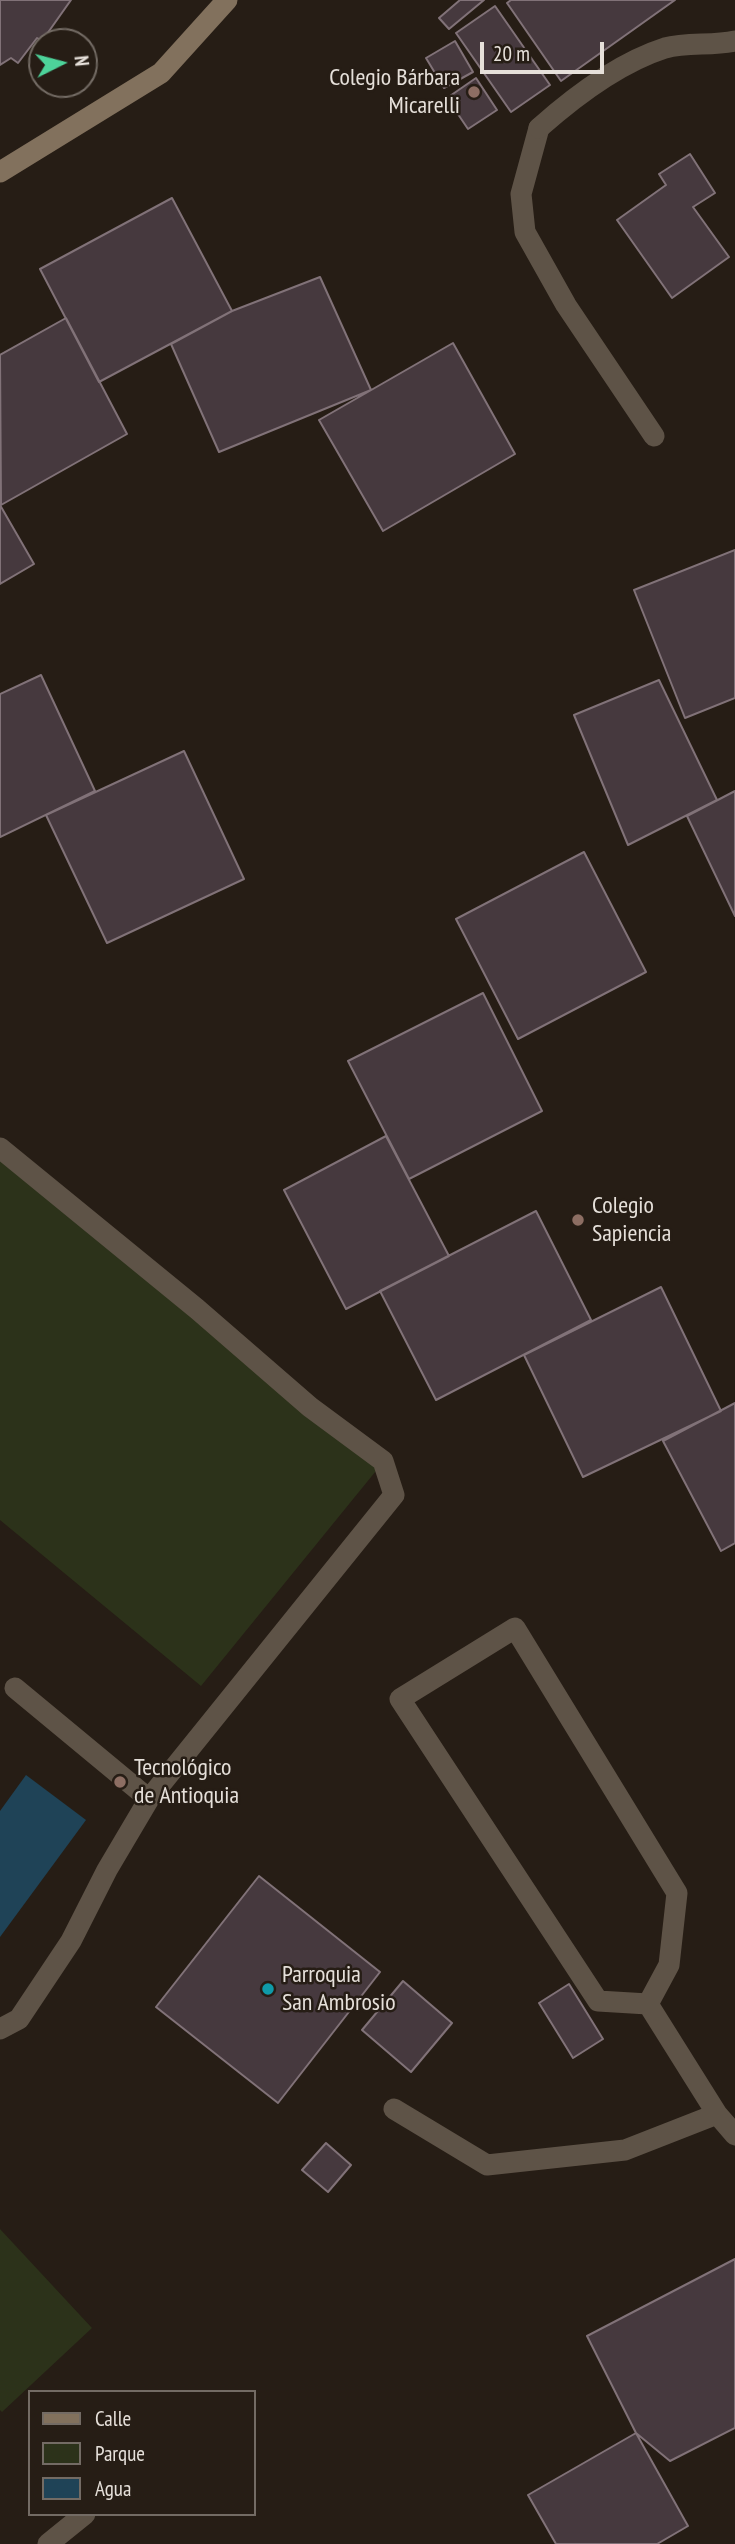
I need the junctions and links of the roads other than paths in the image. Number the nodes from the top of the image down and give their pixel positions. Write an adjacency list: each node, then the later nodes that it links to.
1 (227, 0): 3 (street)
2 (735, 41): 4 (street)
3 (0, 172)
4 (654, 436)
5 (0, 1148): 7 (street)
6 (15, 1688): 7 (street)
7 (149, 1799): 9 (street)
8 (648, 2004): 8 (street); 11 (street)
9 (0, 2029)
10 (394, 2109): 11 (street)
11 (717, 2114): 12 (street)
12 (735, 2135)
13 (83, 2516): 14 (street)
14 (48, 2544)

